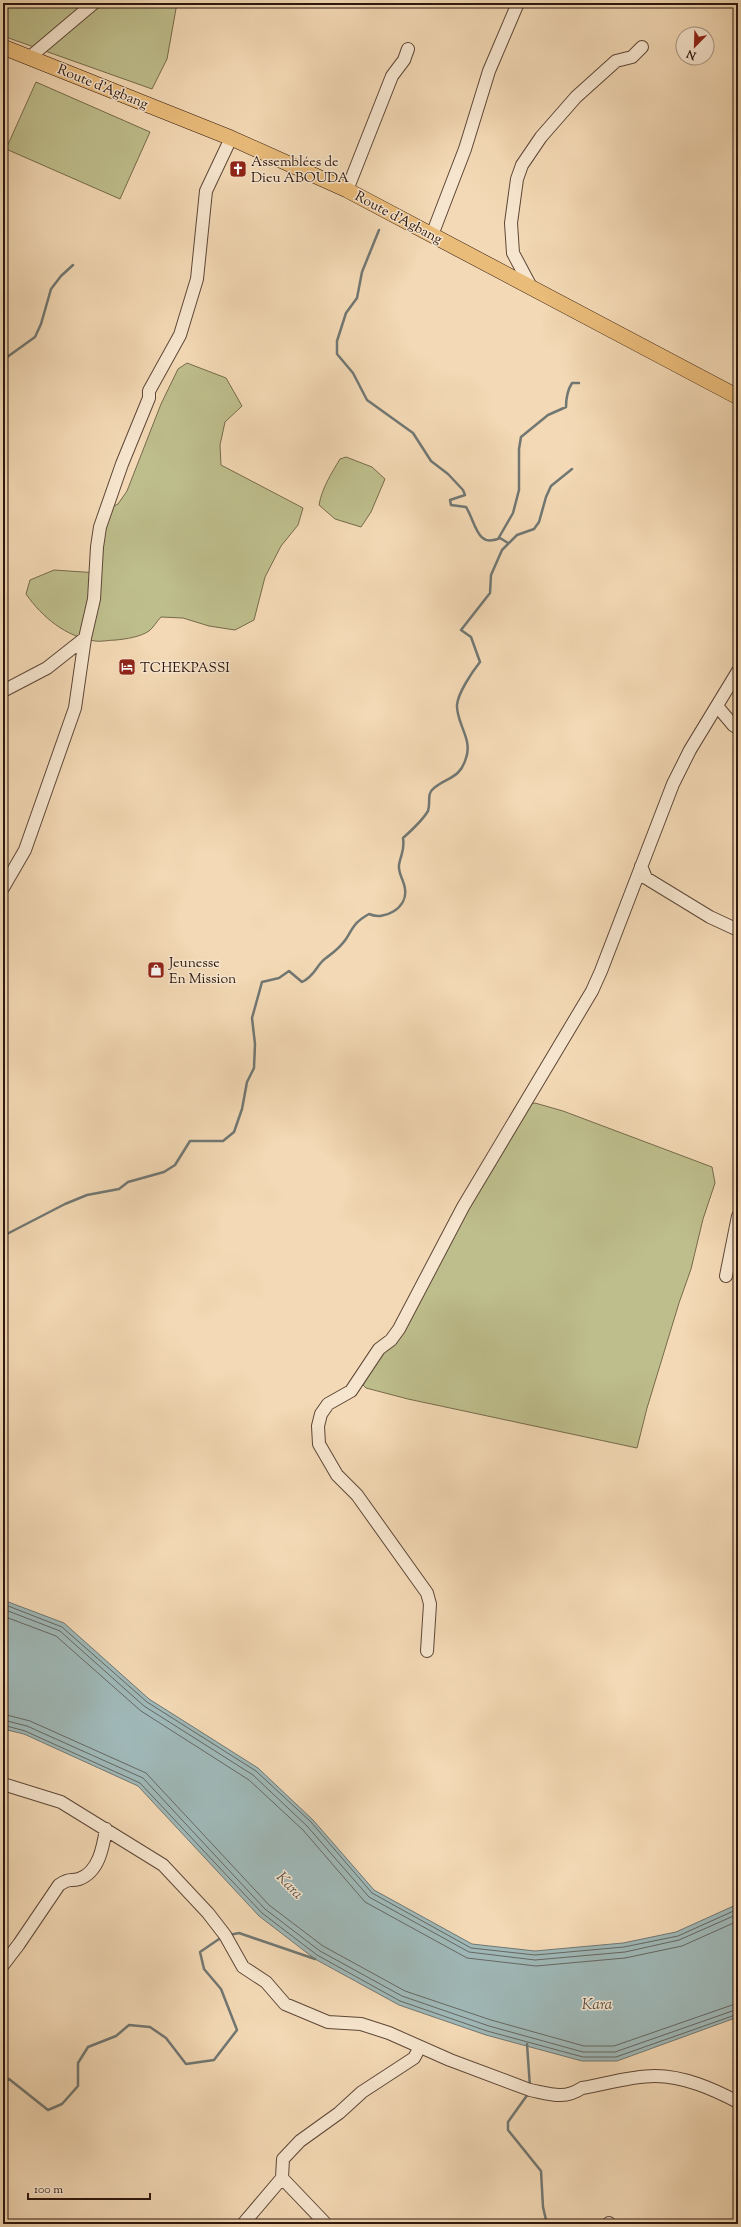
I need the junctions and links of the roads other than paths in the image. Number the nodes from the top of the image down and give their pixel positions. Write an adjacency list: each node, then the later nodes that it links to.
1 (94, 3): 6 (street)
2 (518, 3): 9 (street)
3 (3, 47): 6 (main road, Route d'Agbang)
4 (642, 47): 10 (street)
5 (408, 49): 8 (street)
6 (30, 57): 7 (main road, Route d'Agbang)
7 (231, 138): 8 (main road, Route d'Agbang); 12 (street)
8 (347, 190): 9 (main road, Route d'Agbang)
9 (432, 235): 10 (main road, Route d'Agbang)
10 (530, 285): 11 (main road, Route d'Agbang)
11 (738, 397)
12 (85, 638): 14 (street); 18 (street)
13 (738, 671): 15 (street)
14 (3, 691)
15 (717, 706): 16 (street); 17 (street)
16 (738, 728)
17 (641, 866): 19 (street); 22 (street)
18 (3, 888)
19 (738, 930)
20 (738, 1216): 21 (street)
21 (726, 1276)
22 (427, 1651)
23 (3, 1784): 24 (street)
24 (106, 1829): 25 (street); 26 (street)
25 (3, 1965)
26 (420, 2047): 27 (street); 28 (street)
27 (738, 2102)
28 (282, 2178): 29 (street); 30 (street)
29 (243, 2224)
30 (326, 2224)

